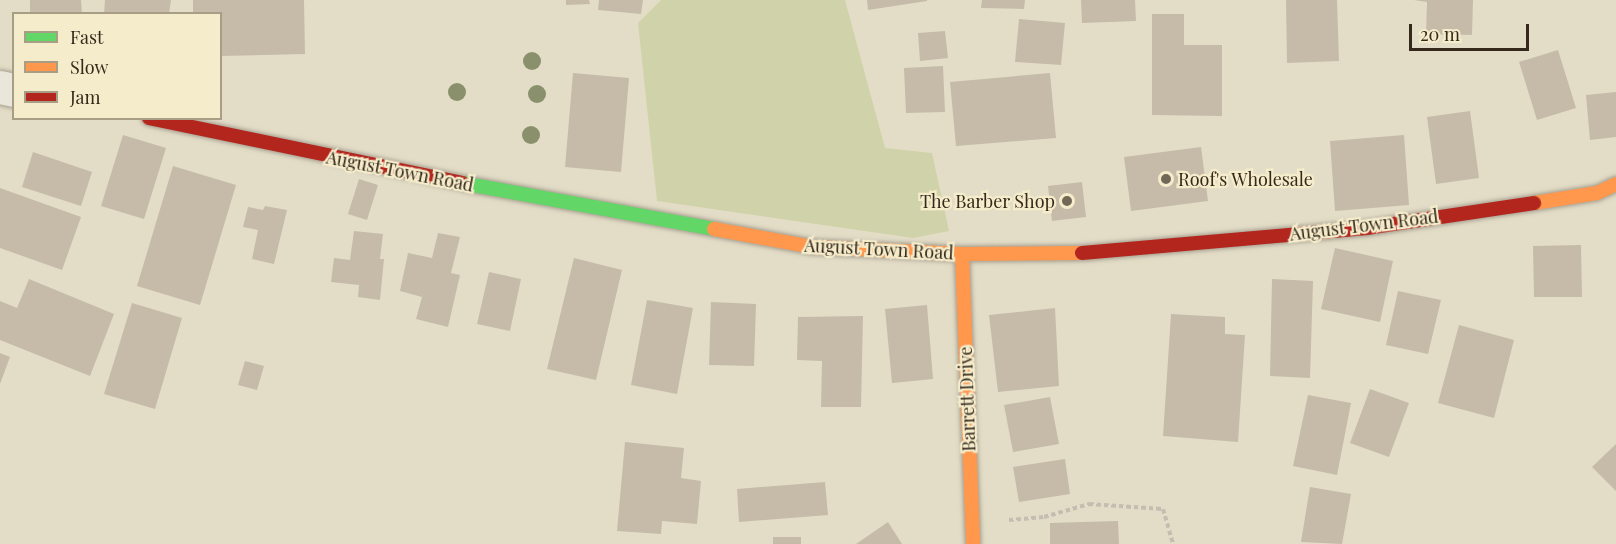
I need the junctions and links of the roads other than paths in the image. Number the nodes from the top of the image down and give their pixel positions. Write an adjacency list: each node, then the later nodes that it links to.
1 (159, 120): 3 (street, August Town Road)
2 (1616, 184): 3 (street, August Town Road)
3 (962, 254): 4 (street, Barrett Drive)
4 (973, 544)

